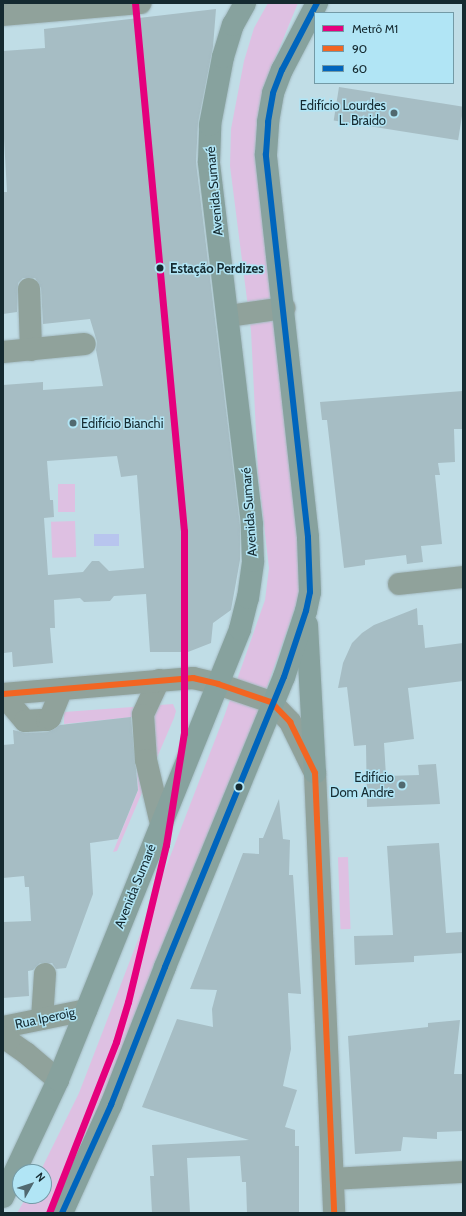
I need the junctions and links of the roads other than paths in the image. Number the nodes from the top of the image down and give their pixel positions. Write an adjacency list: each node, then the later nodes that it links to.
1 (140, 3): 4 (street)
2 (245, 3): 7 (main road, Avenida Sumaré)
3 (317, 3): 6 (main road)
4 (3, 15)
5 (29, 289): 9 (street)
6 (284, 308): 7 (street); 13 (main road)
7 (228, 316): 15 (main road, Avenida Sumaré)
8 (86, 344): 9 (street)
9 (31, 350): 10 (street)
10 (3, 352)
11 (463, 577): 12 (street)
12 (399, 584)
13 (306, 611): 18 (main road); 19 (main road)
14 (159, 680): 15 (street); 16 (street); 20 (street)
15 (218, 684): 18 (street); 20 (main road, Avenida Sumaré)
16 (62, 689): 17 (street); 17 (street)
17 (3, 695)
18 (273, 703): 19 (street); 30 (main road)
19 (315, 773): 28 (street)
20 (160, 824): 22 (main road, Avenida Sumaré)
21 (45, 974): 23 (street)
22 (86, 1010): 23 (street, Rua Iperoig); 26 (main road, Avenida Sumaré)
23 (42, 1019): 24 (street, Rua Iperoig)
24 (3, 1027)
25 (3, 1037): 26 (street, Rua Iperoig)
26 (58, 1080): 29 (main road, Avenida Sumaré)
27 (463, 1172): 28 (street)
28 (333, 1179): 31 (street)
29 (3, 1197)
30 (62, 1213)
31 (334, 1213)

